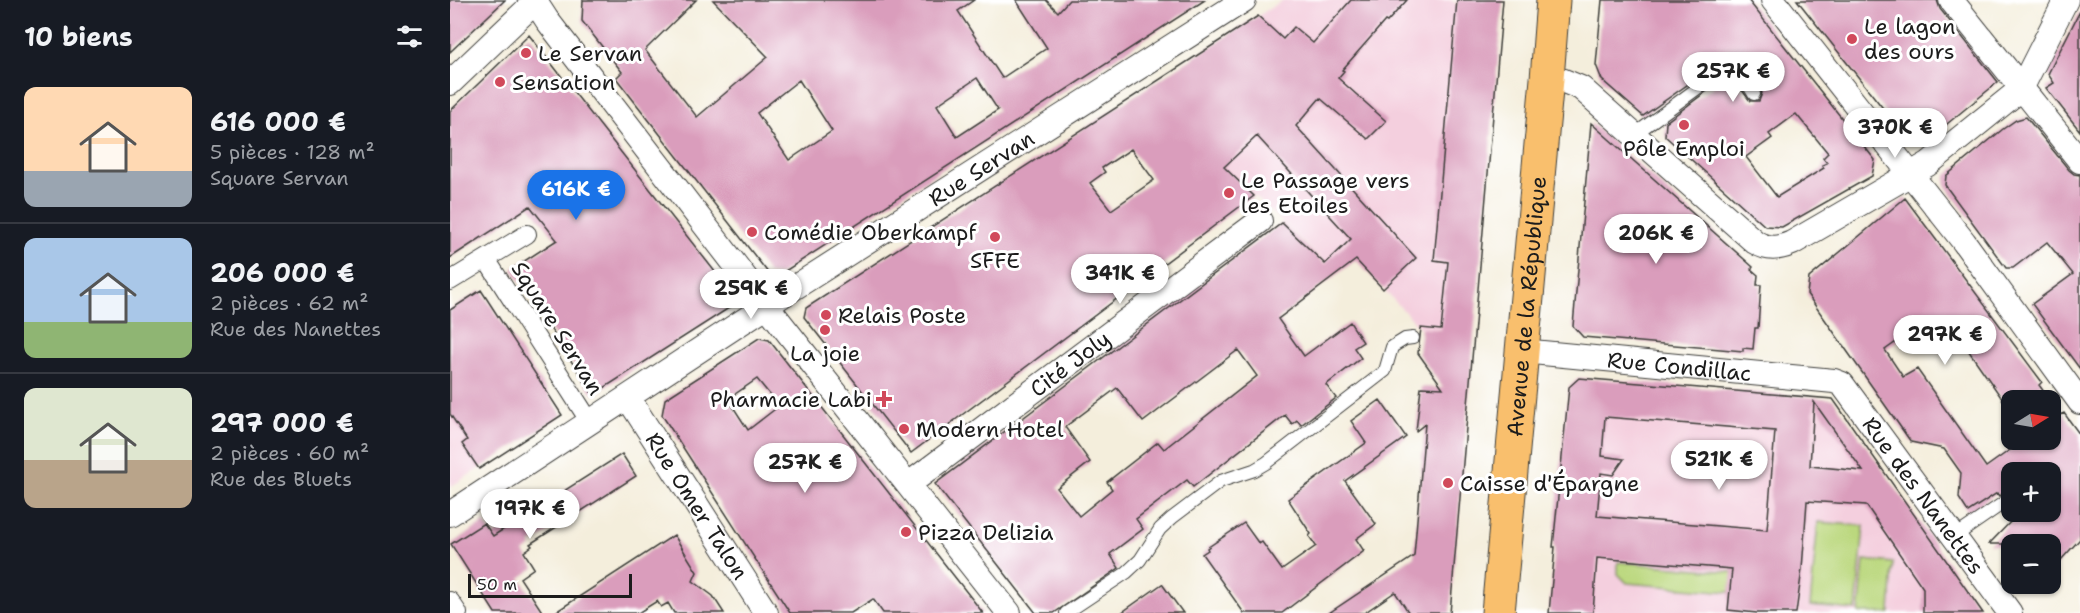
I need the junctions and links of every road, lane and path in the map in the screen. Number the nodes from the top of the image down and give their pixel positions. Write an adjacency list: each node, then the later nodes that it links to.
1 (535, 0): 8 (street); 18 (street)
2 (1244, 0): 18 (street, Rue Servan)
3 (1553, 0): 7 (main road, Avenue de la République)
4 (1773, 0): 13 (street)
5 (1951, 0): 9 (street)
6 (2066, 0): 9 (street)
7 (1548, 79): 11 (street); 20 (main road, Avenue de la République)
8 (450, 83)
9 (2021, 89): 12 (street); 13 (street)
10 (1754, 93): 11 (lane)
11 (1635, 134): 13 (street)
12 (2080, 161)
13 (1911, 174): 23 (street)
14 (1260, 221): 25 (street, Cité Joly)
15 (527, 234): 16 (street, Square Servan)
16 (486, 259): 17 (street, Square Servan); 24 (street, Square Servan)
17 (450, 281)
18 (767, 306): 22 (street, Rue Servan); 25 (street)
19 (1413, 338): 33 (lane)
20 (1522, 351): 21 (street, Rue Condillac); 34 (main road, Avenue de la République)
21 (1834, 381): 28 (street, Rue des Nanettes)
22 (628, 398): 24 (street, Rue Servan); 31 (street, Rue Omer Talon)
23 (2080, 402)
24 (590, 422): 27 (street, Rue Servan)
25 (909, 484): 32 (street)
26 (2001, 505): 28 (lane)
27 (450, 514)
28 (1954, 537): 35 (street, Rue des Nanettes)
29 (450, 601): 30 (street)
30 (458, 613)
31 (766, 613)
32 (1009, 613)
33 (1066, 613)
34 (1498, 613)
35 (2010, 613)

